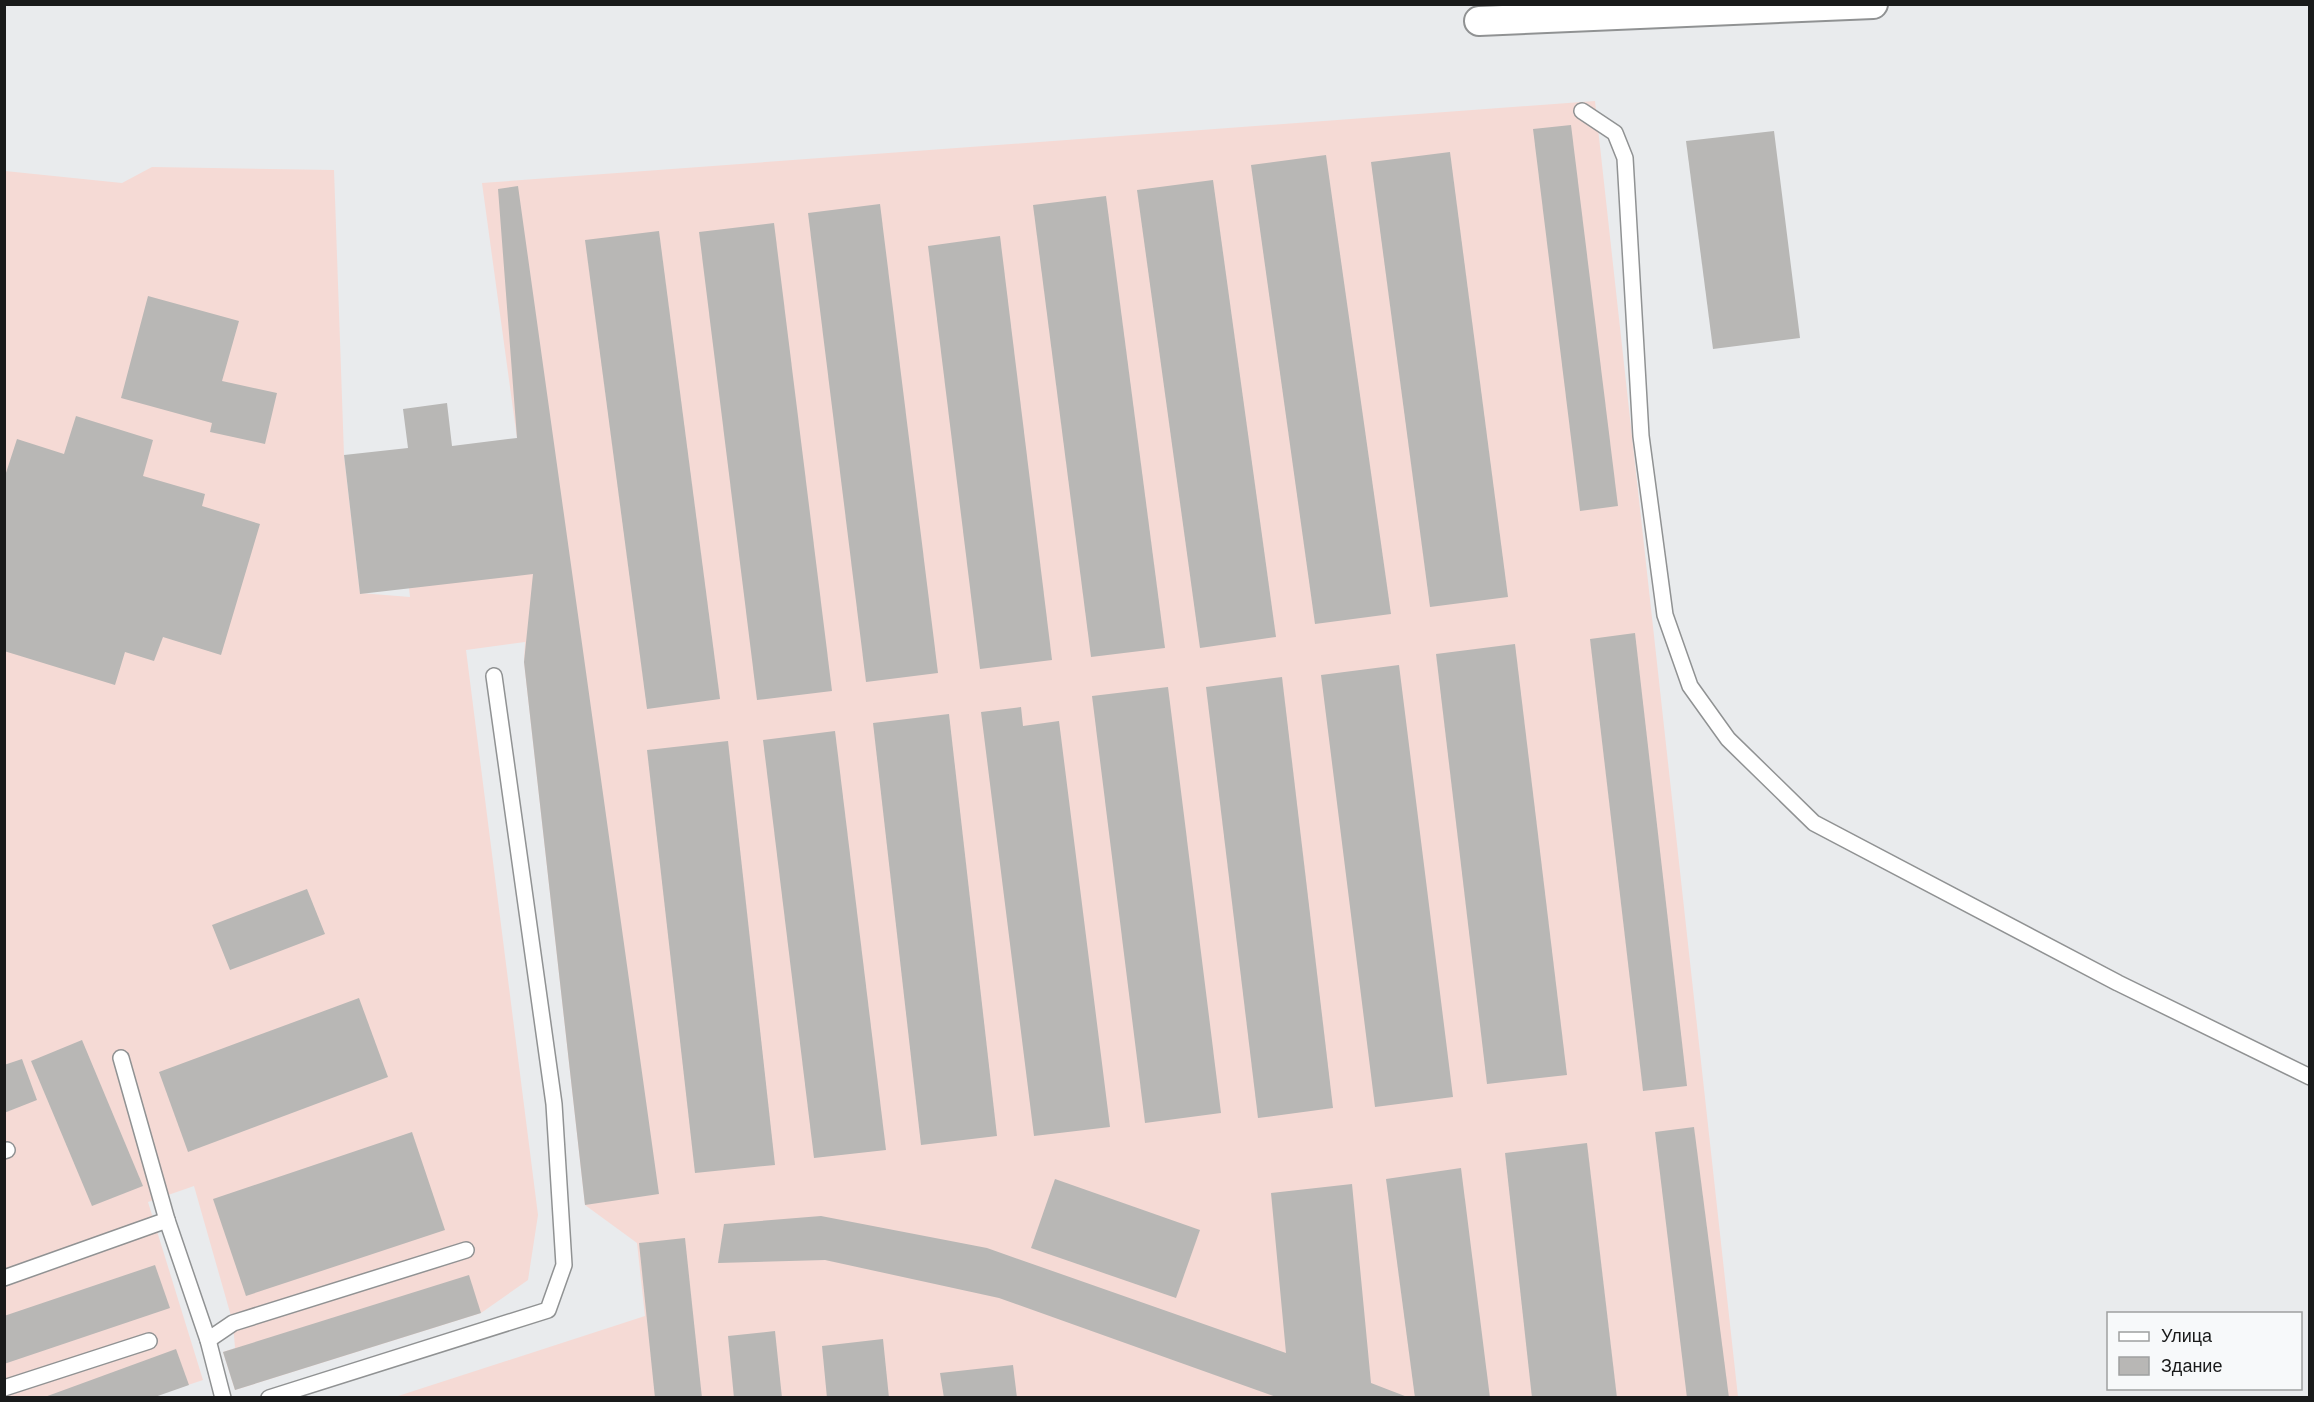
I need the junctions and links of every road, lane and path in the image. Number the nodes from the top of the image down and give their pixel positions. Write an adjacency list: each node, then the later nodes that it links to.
1 (1872, 4): 2 (street)
2 (1479, 21)
3 (1582, 111): 6 (lane)
4 (494, 676): 14 (lane)
5 (121, 1058): 7 (lane)
6 (2310, 1077)
7 (167, 1220): 9 (lane); 10 (lane)
8 (466, 1250): 10 (lane)
9 (4, 1278)
10 (208, 1340): 13 (lane)
11 (149, 1341): 12 (lane)
12 (4, 1388)
13 (223, 1398)
14 (269, 1398)

